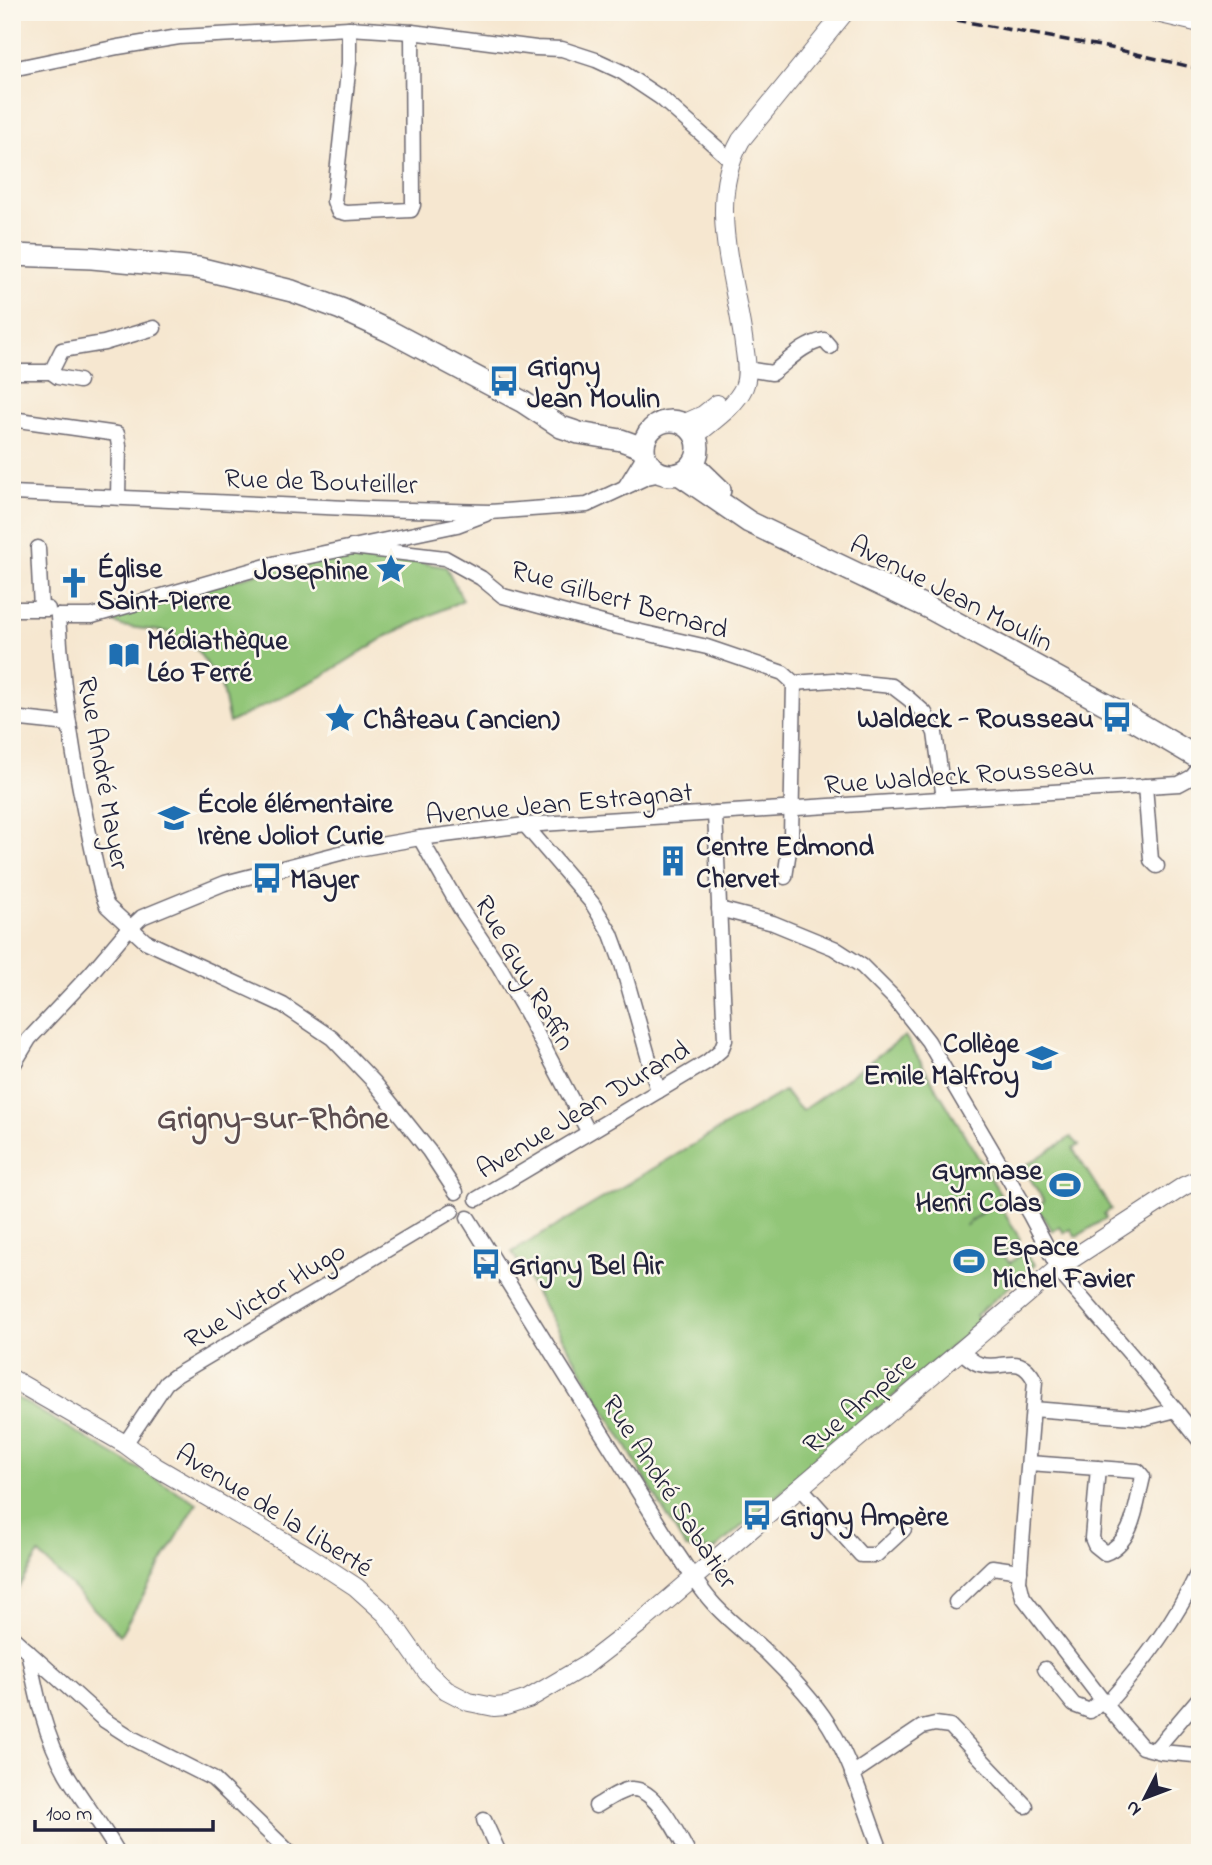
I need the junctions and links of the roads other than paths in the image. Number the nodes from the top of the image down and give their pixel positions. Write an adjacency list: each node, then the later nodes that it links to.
1 (845, 12): 7 (street)
2 (1153, 12): 3 (street)
3 (1200, 23)
4 (349, 28): 5 (street); 5 (street); 6 (street)
5 (412, 32): 7 (street)
6 (12, 69)
7 (732, 161): 11 (street)
8 (12, 255): 15 (main road)
9 (153, 328): 13 (street)
10 (830, 347): 11 (street)
11 (746, 369): 18 (street)
12 (12, 372): 13 (street)
13 (51, 372): 14 (street)
14 (79, 381)
15 (523, 402): 17 (main road); 19 (main road)
16 (12, 419): 23 (street)
17 (653, 428): 18 (main road); 19 (main road)
18 (689, 430): 20 (main road)
19 (644, 452): 20 (main road); 21 (street)
20 (678, 471): 21 (street, Rue de Bouteiller); 33 (main road, Avenue Jean Moulin); 34 (main road, Avenue Jean Moulin)
21 (624, 488): 24 (street, Rue de Bouteiller)
22 (12, 493): 23 (street, Rue de Bouteiller)
23 (118, 497): 24 (street, Rue de Bouteiller)
24 (490, 512): 25 (street)
25 (352, 547): 29 (street); 30 (street, Rue Gilbert Bernard)
26 (38, 548): 28 (street)
27 (12, 609): 28 (street)
28 (41, 609): 29 (street)
29 (58, 616): 32 (street, Rue André Mayer)
30 (794, 682): 37 (street); 38 (street)
31 (12, 718): 32 (street)
32 (69, 724): 45 (street, Rue André Mayer)
33 (1200, 747)
34 (1200, 759)
35 (1200, 767): 36 (street, Rue Waldeck Rousseau)
36 (1145, 786): 37 (street, Rue Waldeck Rousseau); 42 (street)
37 (944, 799): 38 (street, Rue Waldeck Rousseau)
38 (792, 810): 39 (street, Rue Waldeck Rousseau); 43 (street)
39 (715, 813): 40 (street, Avenue Jean Estragnat); 44 (street, Avenue Jean Durand)
40 (525, 825): 41 (street, Avenue Jean Estragnat); 47 (street)
41 (420, 838): 45 (street, Avenue Jean Estragnat); 48 (street, Rue Guy Raffin)
42 (1157, 866)
43 (785, 877)
44 (719, 909): 47 (street, Avenue Jean Durand); 54 (street)
45 (130, 928): 46 (street, Avenue Jean Estragnat); 50 (street)
46 (12, 1067)
47 (658, 1091): 48 (street, Avenue Jean Durand)
48 (588, 1131): 51 (street, Avenue Jean Durand)
49 (1200, 1179): 54 (street, Rue Ampère)
50 (456, 1192): 51 (street); 52 (street)
51 (477, 1199): 53 (street)
52 (452, 1211): 53 (street); 60 (street, Rue Victor Hugo)
53 (468, 1218): 67 (street, Rue André Sabatier)
54 (1058, 1268): 55 (street, Rue Ampère); 58 (street)
55 (959, 1350): 57 (street); 63 (street, Rue Ampère)
56 (12, 1379): 60 (street, Avenue de la Liberté)
57 (1033, 1409): 58 (street); 61 (street)
58 (1175, 1410): 59 (street)
59 (1199, 1439)
60 (125, 1444): 67 (street, Avenue de la Liberté)
61 (1029, 1463): 62 (street); 66 (street)
62 (1098, 1468): 62 (street)
63 (800, 1488): 64 (street); 67 (street, Rue Ampère)
64 (904, 1529)
65 (1200, 1568): 73 (street)
66 (1020, 1571): 68 (street); 73 (street)
67 (694, 1579): 76 (street, Rue André Sabatier)
68 (956, 1602)
69 (12, 1637): 70 (street)
70 (28, 1651): 80 (street); 81 (street)
71 (1045, 1669): 73 (street)
72 (1200, 1697): 74 (street)
73 (1104, 1703): 74 (street)
74 (1154, 1750): 75 (street)
75 (1200, 1759)
76 (852, 1774): 78 (street); 84 (street, Rue André Sabatier)
77 (596, 1806): 83 (street)
78 (1026, 1806)
79 (484, 1820): 82 (street)
80 (118, 1853)
81 (290, 1853)
82 (499, 1853)
83 (688, 1853)
84 (882, 1853)

